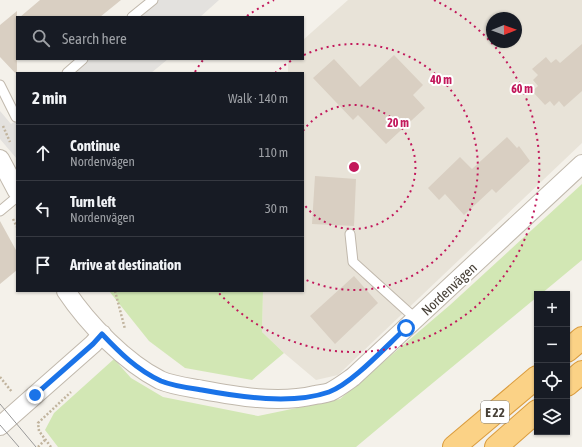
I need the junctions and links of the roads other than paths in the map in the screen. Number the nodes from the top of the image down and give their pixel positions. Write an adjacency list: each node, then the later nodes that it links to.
1 (153, 0): 2 (lane)
2 (133, 16)
3 (82, 60): 4 (lane)
4 (68, 72)
5 (0, 85): 6 (lane)
6 (16, 117)
7 (7, 154): 9 (street)
8 (582, 164): 14 (street, Nordenvägen)
9 (16, 187)
10 (16, 198): 11 (lane)
11 (0, 211)
12 (350, 234): 14 (lane)
13 (67, 292): 15 (street, Nordenvägen)
14 (416, 319): 15 (street, Nordenvägen)
15 (102, 334): 22 (street)
16 (582, 338): 17 (highway)
17 (570, 348)
18 (582, 372): 20 (highway)
19 (534, 380): 23 (highway, E 22)
20 (570, 382)
21 (534, 414): 24 (highway, E 22)
22 (0, 426)
23 (454, 447)
24 (496, 447)

